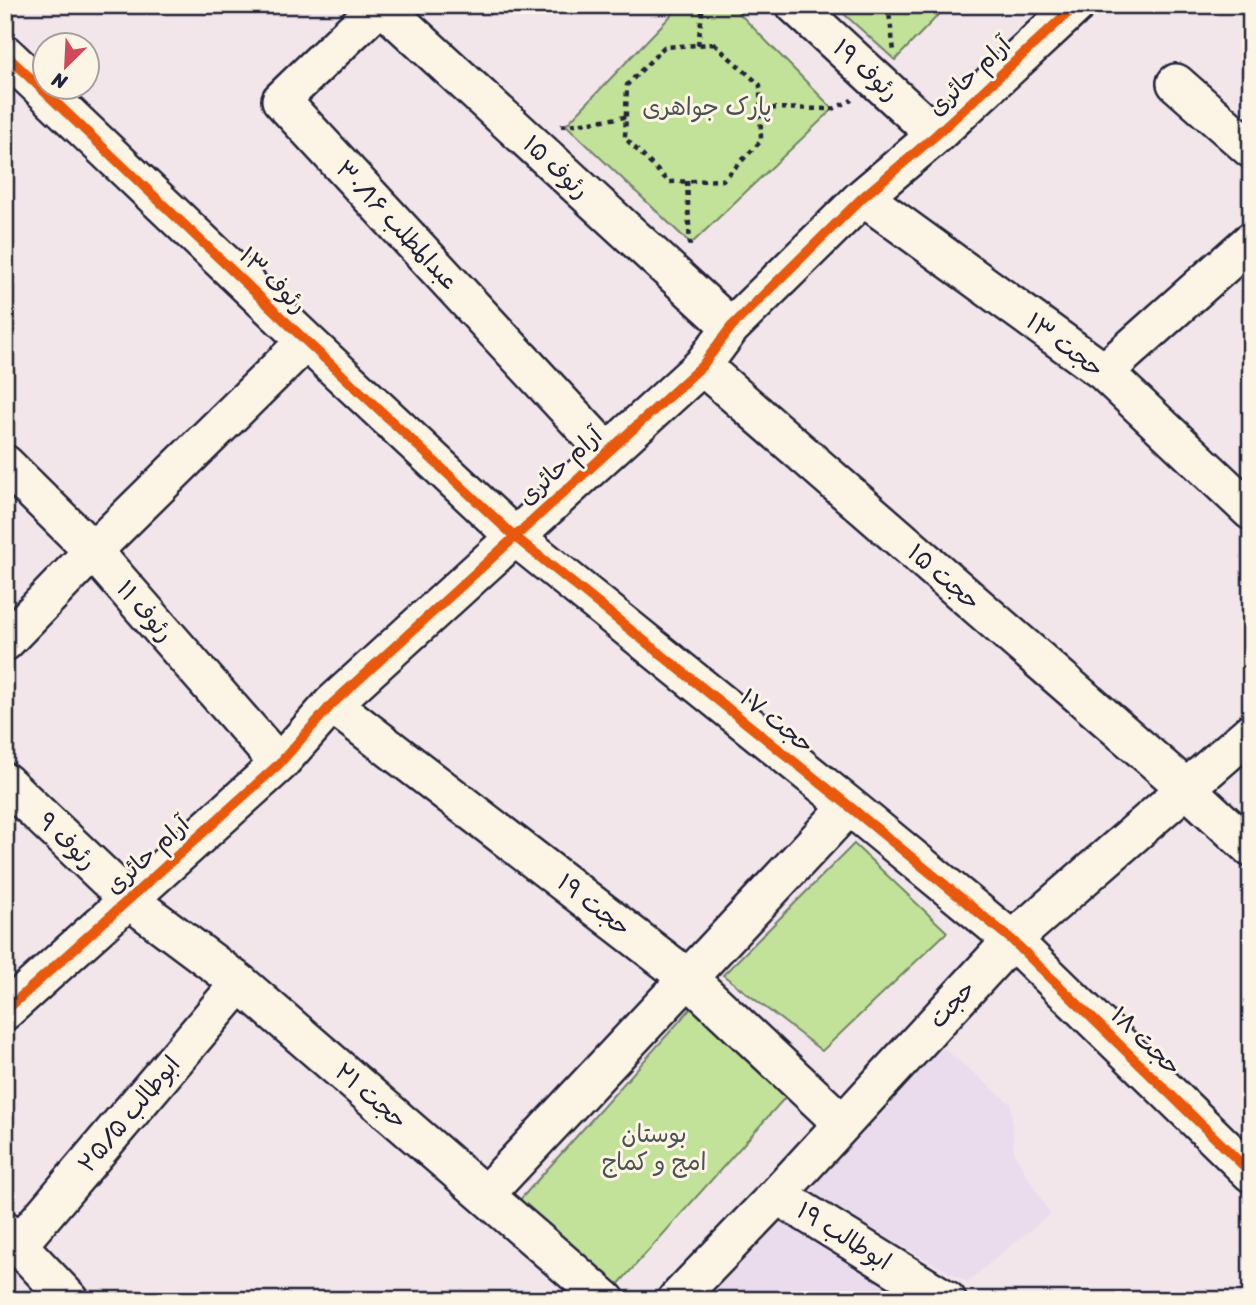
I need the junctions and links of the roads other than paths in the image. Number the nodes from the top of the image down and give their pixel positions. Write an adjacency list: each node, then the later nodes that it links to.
1 (381, 5): 10 (street, رئوف ۱۵); 14 (street, عبدالمطلب ۳۰/۱۶)
2 (796, 5): 6 (street, رئوف ۱۹)
3 (1076, 5): 6 (street, آرام حائری)
4 (5, 54): 11 (street, رئوف ۱۳)
5 (1176, 83): 7 (street)
6 (936, 135): 8 (street, آرام حائری)
7 (1251, 149)
8 (863, 197): 10 (street, آرام حائری); 13 (street, حجت ۱۳)
9 (1251, 241): 13 (street)
10 (730, 327): 12 (street, آرام حائری)
11 (306, 341): 17 (street, رئوف ۱۳); 18 (street)
12 (702, 366): 14 (street, آرام حائری); 24 (street, حجت ۱۵)
13 (1104, 372): 16 (street, حجت ۱۳)
14 (607, 452): 17 (street, آرام حائری)
15 (5, 464): 18 (street, رئوف ۱۱)
16 (1251, 511)
17 (514, 536): 20 (street, آرام حائری); 25 (street, حجت ۱۷)
18 (93, 551): 19 (street); 22 (street, رئوف ۱۱)
19 (5, 642)
20 (332, 704): 22 (street, آرام حائری); 29 (street, حجت ۱۹)
21 (1251, 732): 24 (street, حجت)
22 (279, 764): 27 (street, آرام حائری)
23 (5, 782): 27 (street, رئوف ۹)
24 (1186, 788): 26 (street, حجت ۱۵); 28 (street, حجت)
25 (849, 806): 28 (street, حجت ۱۷); 29 (street)
26 (1251, 848)
27 (129, 900): 30 (street, حجت ۲۱); 31 (street, آرام حائری)
28 (1012, 940): 32 (street, حجت); 33 (street, حجت ۱۸)
29 (688, 978): 32 (street, حجت ۱۹); 34 (street)
30 (240, 983): 34 (street, حجت ۲۱); 36 (street, ابوطالب ۲۵/۵)
31 (5, 1011)
32 (842, 1123): 35 (street, حجت)
33 (1251, 1173)
34 (485, 1195): 38 (street, حجت ۲۱)
35 (777, 1195): 39 (street, حجت); 40 (street, ابوطالب ۱۹)
36 (11, 1238): 37 (street)
37 (70, 1300)
38 (607, 1300)
39 (676, 1300)
40 (947, 1300)

